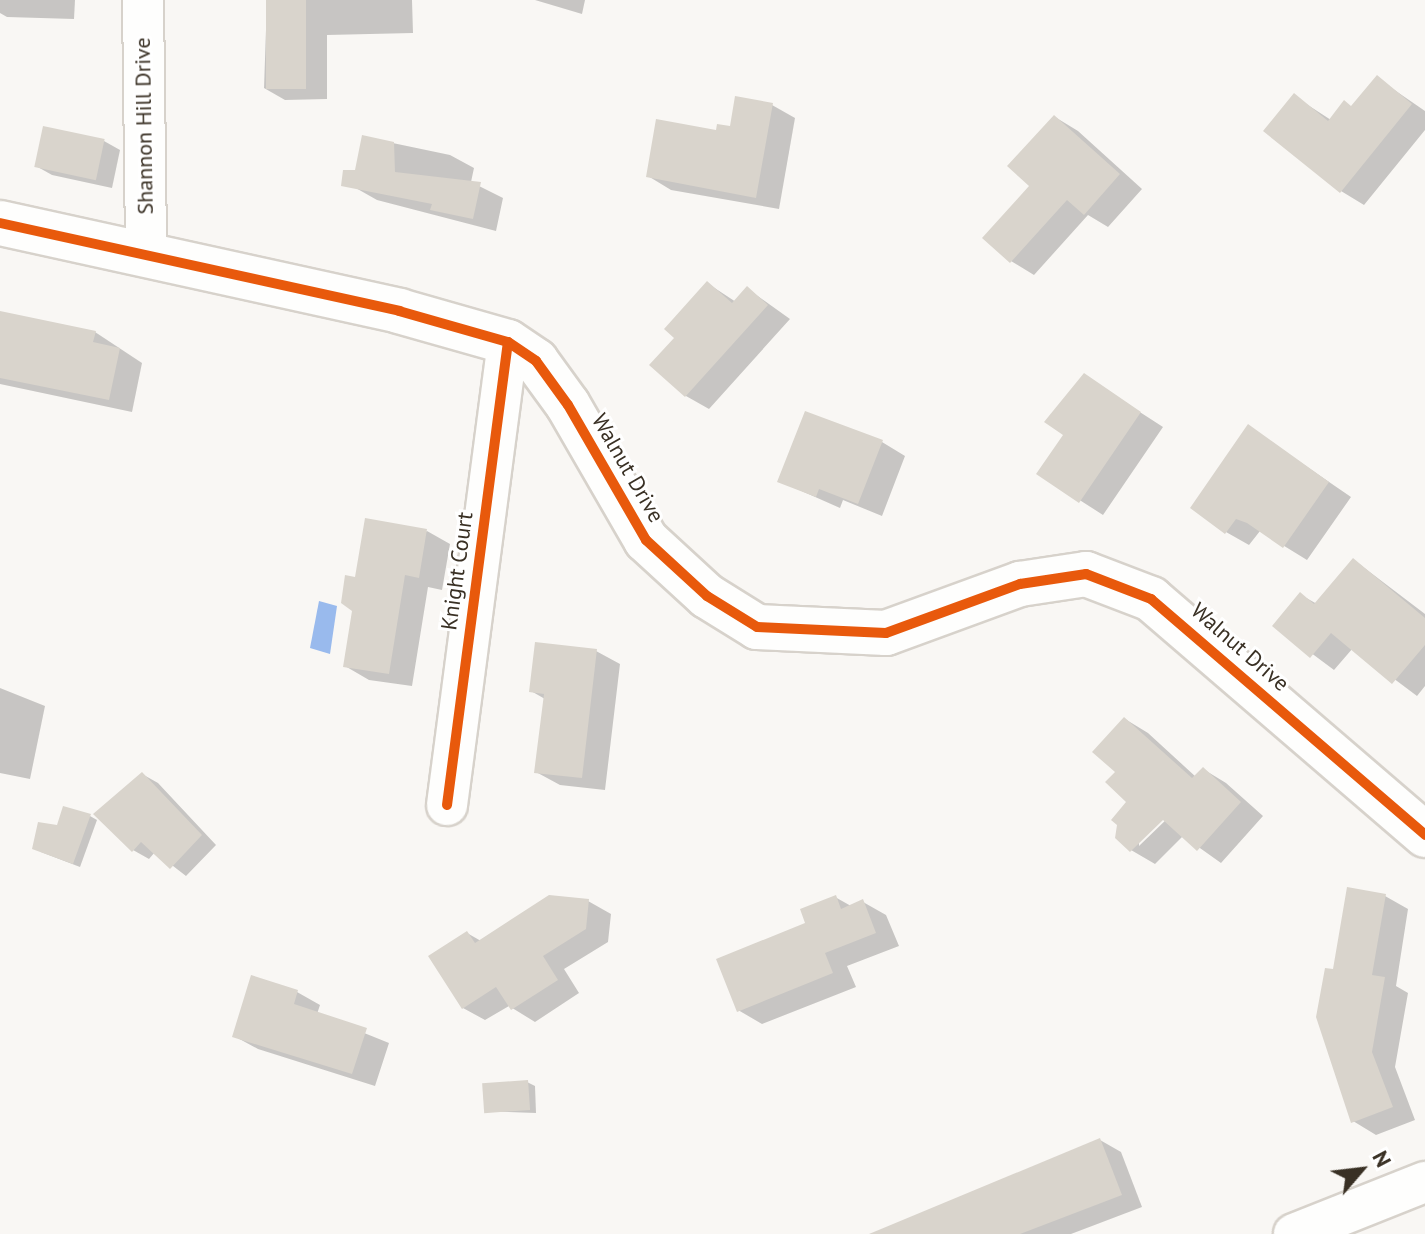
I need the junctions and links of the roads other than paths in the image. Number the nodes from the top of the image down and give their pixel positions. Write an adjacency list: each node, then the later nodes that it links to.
1 (143, 0): 3 (street, Shannon Hill Drive)
2 (0, 223): 3 (street, Walnut Drive)
3 (146, 252): 4 (street, Walnut Drive)
4 (508, 342): 5 (street, Knight Court); 6 (street, Walnut Drive)
5 (447, 805)
6 (1425, 835)
7 (1425, 1182): 8 (street)
8 (1294, 1234)

